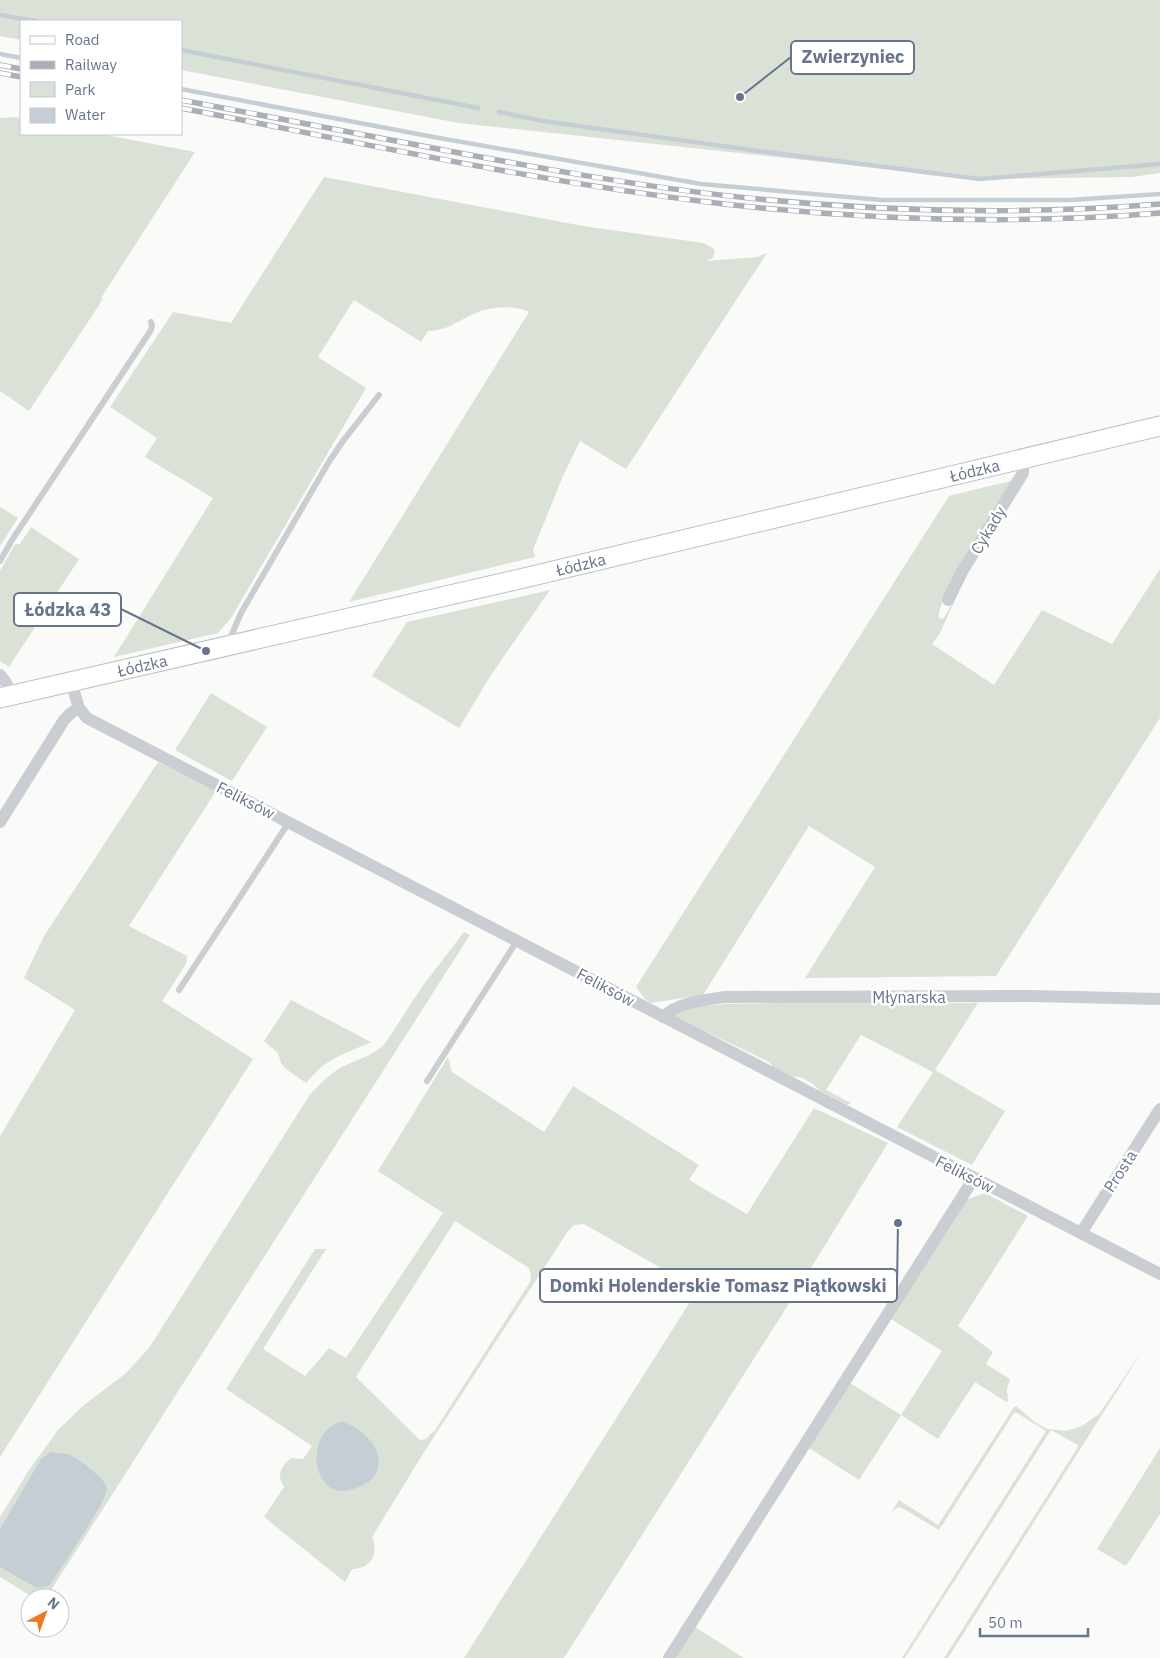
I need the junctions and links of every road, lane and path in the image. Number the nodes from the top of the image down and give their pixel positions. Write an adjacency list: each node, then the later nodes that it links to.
1 (151, 322): 5 (lane)
2 (379, 394): 7 (lane)
3 (1160, 426): 4 (main road, Łódzka)
4 (1023, 458): 6 (street, Cykady); 7 (main road, Łódzka)
5 (0, 561)
6 (948, 600)
7 (227, 647): 9 (main road, Łódzka)
8 (0, 675): 10 (street)
9 (71, 682): 10 (main road, Łódzka); 11 (street)
10 (6, 696)
11 (79, 708): 12 (street); 13 (street, Feliksów)
12 (0, 822)
13 (289, 822): 14 (street, Feliksów); 15 (lane)
14 (518, 941): 17 (street, Feliksów); 18 (lane)
15 (179, 990)
16 (1160, 999): 17 (street, Młynarska)
17 (663, 1017): 20 (street, Feliksów)
18 (427, 1081)
19 (1160, 1110): 21 (street, Prosta)
20 (974, 1178): 21 (street, Feliksów); 23 (street)
21 (1081, 1233): 22 (street, Feliksów)
22 (1160, 1274)
23 (669, 1658)

